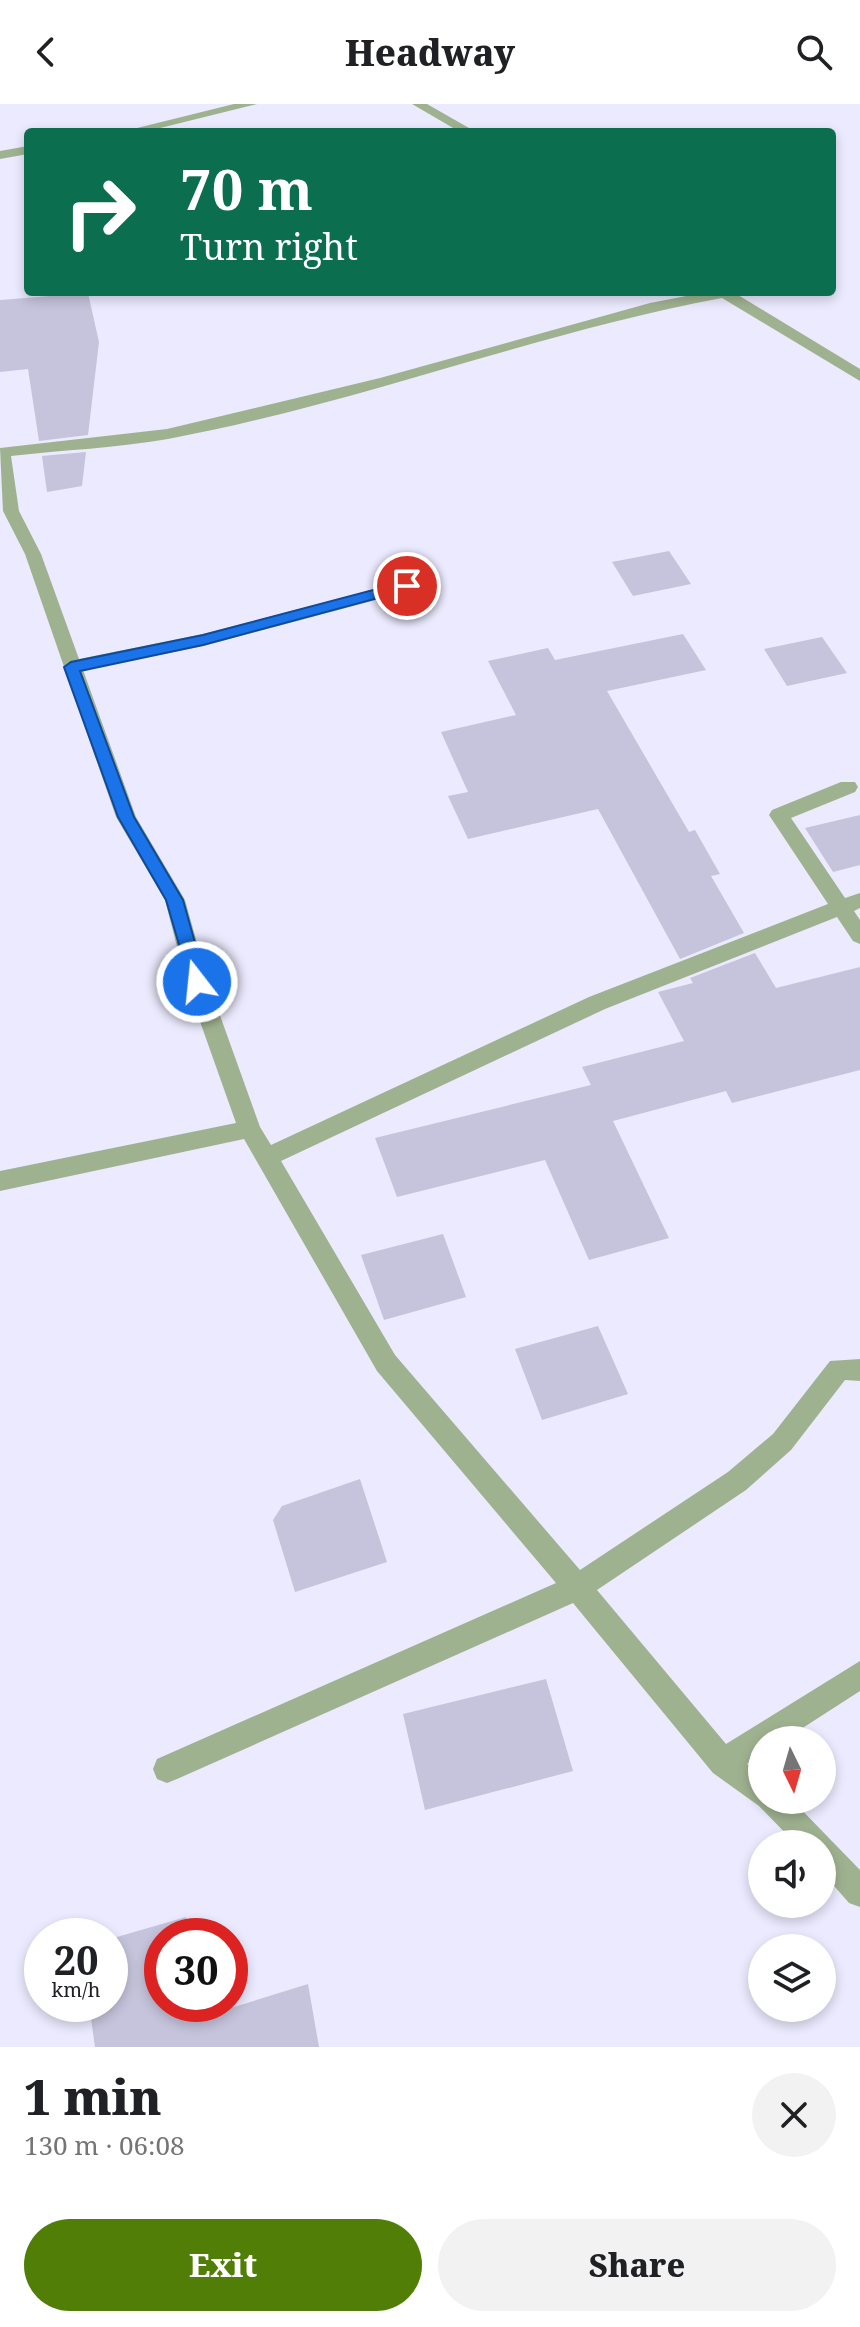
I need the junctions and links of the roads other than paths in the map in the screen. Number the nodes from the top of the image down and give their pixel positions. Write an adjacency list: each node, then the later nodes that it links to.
1 (251, 104): 3 (street)
2 (418, 104): 4 (street)
3 (145, 128)
4 (463, 128)
5 (24, 151): 6 (street)
6 (0, 155)
7 (704, 296): 10 (street)
8 (730, 296): 9 (street)
9 (860, 376)
10 (1, 452): 12 (street)
11 (407, 586): 12 (street)
12 (71, 667): 17 (street)
13 (848, 787): 15 (street)
14 (860, 900): 15 (street)
15 (838, 906): 16 (street); 18 (street)
16 (860, 936)
17 (250, 1129): 18 (street); 19 (street)
18 (265, 1158): 21 (street)
19 (0, 1181)
20 (860, 1370): 21 (street)
21 (577, 1587): 23 (street); 24 (street)
22 (860, 1675): 23 (street)
23 (723, 1763): 25 (street)
24 (167, 1769)
25 (748, 1782)
26 (786, 1814): 27 (street)
27 (802, 1830)
28 (836, 1865): 29 (street)
29 (860, 1892)

